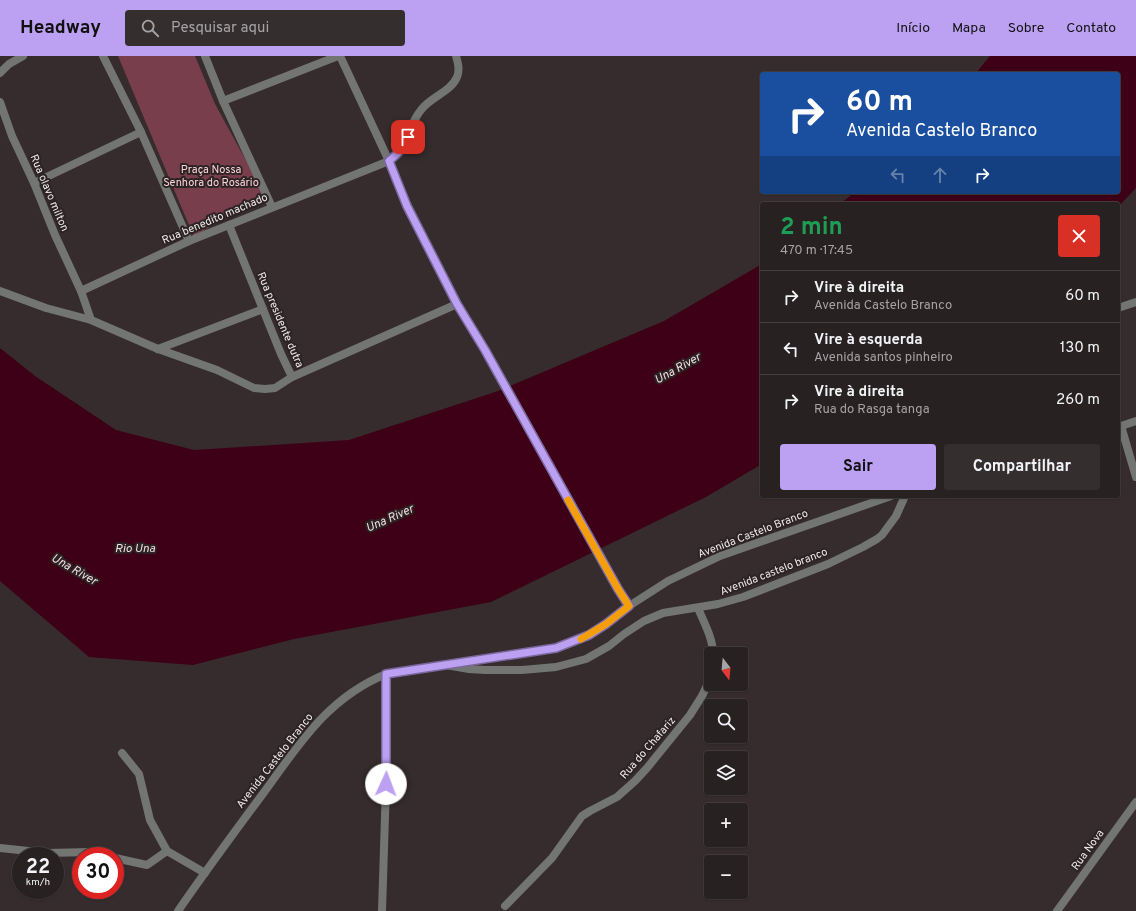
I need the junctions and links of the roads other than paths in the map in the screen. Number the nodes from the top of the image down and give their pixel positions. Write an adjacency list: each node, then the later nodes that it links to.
1 (103, 56): 9 (street)
2 (205, 56): 7 (street)
3 (339, 56): 7 (street); 10 (street)
4 (456, 56): 10 (street)
5 (16, 57): 6 (street)
6 (0, 73)
7 (222, 101): 12 (street)
8 (0, 102): 11 (street, Rua olavo milton)
9 (141, 132): 11 (street); 14 (street)
10 (389, 161): 12 (street, Rua benedito machado); 18 (street)
11 (34, 183): 16 (street, Rua olavo milton)
12 (272, 207): 13 (street, Rua benedito machado)
13 (229, 225): 14 (street, Rua benedito machado); 20 (street, Rua presidente dutra)
14 (189, 241): 16 (street, Rua benedito machado)
15 (0, 291): 21 (street)
16 (81, 291): 21 (street)
17 (1136, 302): 19 (street)
18 (457, 304): 23 (street, Rua presidente dutra); 30 (street)
19 (1120, 307)
20 (263, 309): 22 (street); 23 (street, Rua presidente dutra)
21 (91, 320): 22 (street)
22 (158, 349): 23 (street)
23 (292, 377)
24 (1136, 421): 25 (street)
25 (1120, 426)
26 (1120, 429): 27 (street)
27 (1136, 477)
28 (885, 498): 30 (street, Avenida Castelo Branco)
29 (904, 498): 31 (street, Avenida castelo branco)
30 (629, 606): 33 (street, Avenida Castelo Branco)
31 (698, 608): 32 (street); 33 (street, Avenida castelo branco)
32 (713, 647)
33 (445, 665): 34 (street, Avenida Castelo Branco)
34 (386, 674): 42 (street, Avenida Castelo Branco); 45 (street)
35 (704, 691): 43 (street, Rua do Chafariz)
36 (122, 753): 39 (street)
37 (1136, 802): 46 (street, Rua Nova)
38 (0, 848): 40 (street)
39 (167, 851): 41 (street); 42 (street)
40 (72, 852)
41 (124, 860)
42 (205, 873): 44 (street, Avenida Castelo Branco)
43 (505, 906)
44 (178, 911)
45 (382, 911)
46 (1057, 911)

